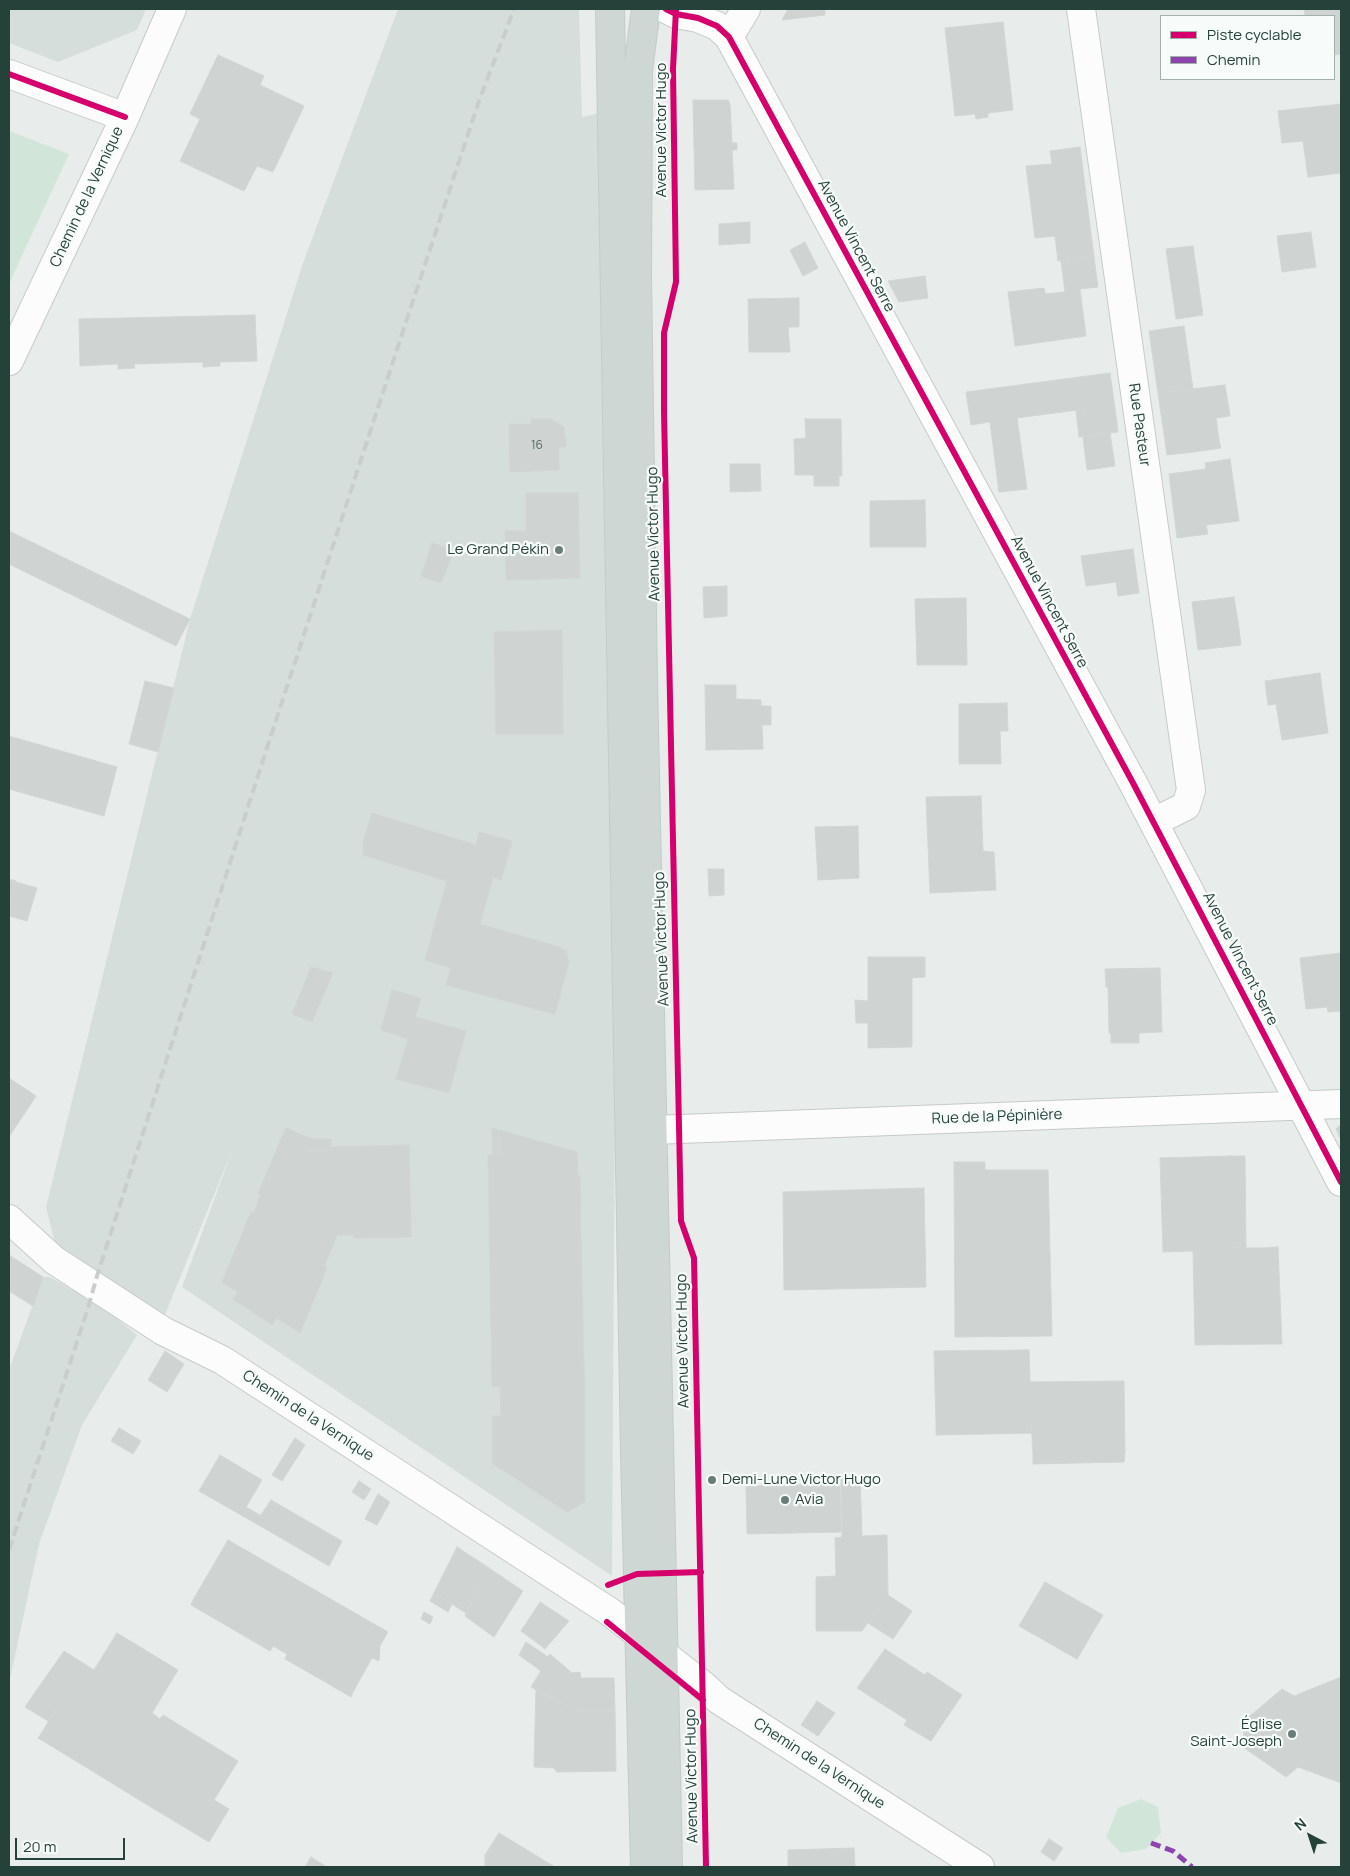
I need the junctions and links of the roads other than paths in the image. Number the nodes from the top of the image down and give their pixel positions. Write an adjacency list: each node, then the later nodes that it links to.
1 (172, 9): 10 (street)
2 (610, 9): 18 (main road)
3 (646, 9): 8 (main road, Avenue Victor Hugo)
4 (746, 9): 7 (street)
5 (1081, 9): 12 (street, Rue Pasteur)
6 (671, 11): 7 (street); 8 (street)
7 (729, 37): 12 (street, Avenue Vincent Serre)
8 (639, 50): 15 (main road, Avenue Victor Hugo)
9 (9, 74): 10 (street, Chemin de la Vernique)
10 (125, 117): 11 (street, Chemin de la Vernique)
11 (9, 361)
12 (1154, 822): 14 (street, Avenue Vincent Serre)
13 (1341, 1104): 14 (street, Rue de la Pépinière)
14 (1302, 1106): 15 (street, Rue de la Pépinière); 16 (street, Avenue Vincent Serre)
15 (653, 1130): 19 (main road, Avenue Victor Hugo)
16 (1341, 1182)
17 (9, 1219): 18 (street, Chemin de la Vernique)
18 (640, 1635): 19 (street, Chemin de la Vernique); 20 (main road)
19 (664, 1654): 21 (main road, Avenue Victor Hugo); 22 (street, Chemin de la Vernique)
20 (645, 1867)
21 (668, 1867)
22 (980, 1867)

